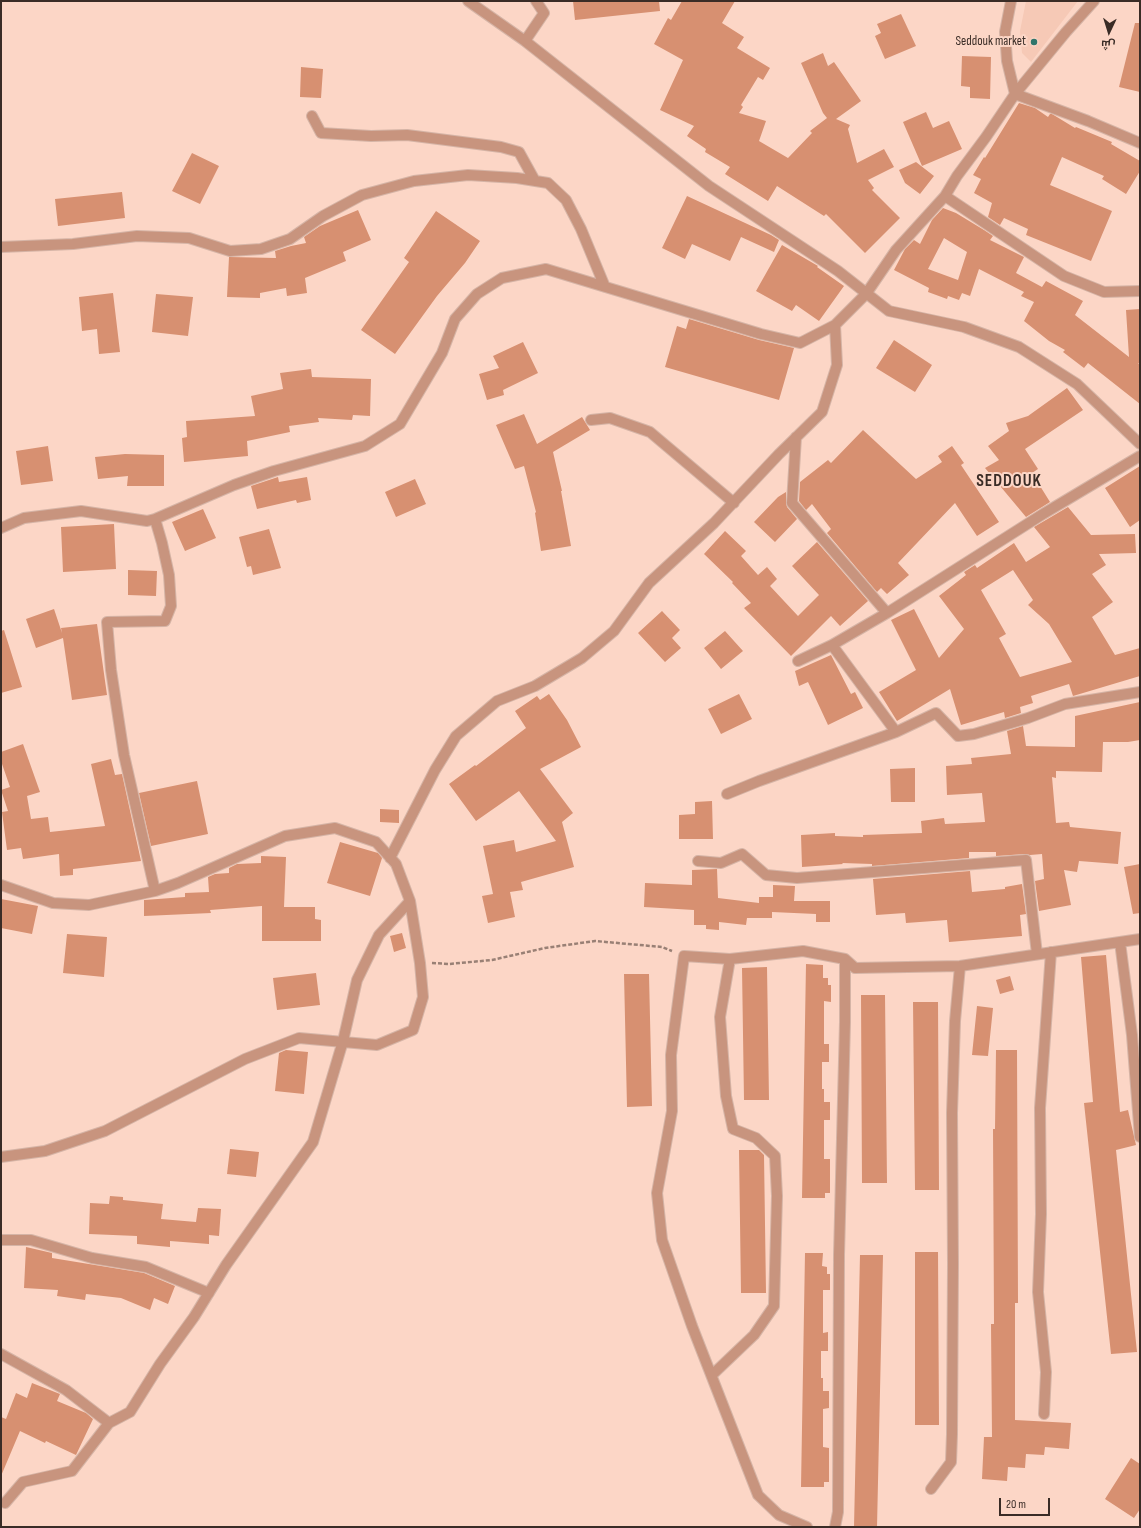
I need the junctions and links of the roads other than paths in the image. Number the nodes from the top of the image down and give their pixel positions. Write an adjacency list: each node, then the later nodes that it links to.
1 (468, 1): 5 (street)
2 (536, 1): 5 (street)
3 (1011, 1): 6 (street)
4 (1094, 1): 6 (street)
5 (525, 41): 14 (street)
6 (1015, 94): 8 (street); 10 (street)
7 (312, 116): 9 (street)
8 (1140, 143)
9 (535, 181): 11 (street); 12 (street)
10 (945, 196): 13 (street); 14 (street)
11 (1, 247)
12 (605, 287): 15 (street); 21 (street)
13 (1140, 291)
14 (866, 294): 15 (street); 18 (street)
15 (835, 325): 17 (street)
16 (591, 420): 20 (street)
17 (796, 437): 20 (street); 23 (street)
18 (1140, 444)
19 (1140, 456): 23 (street)
20 (734, 503): 29 (street)
21 (155, 519): 22 (street); 32 (street)
22 (1, 528)
23 (887, 613): 24 (street)
24 (832, 645): 25 (street); 27 (street)
25 (798, 661)
26 (1140, 692): 27 (street)
27 (896, 732): 28 (street)
28 (727, 794)
29 (390, 858): 32 (street); 33 (street)
30 (698, 861): 37 (street)
31 (1, 885): 32 (street)
32 (155, 891)
33 (410, 901): 41 (street); 41 (street)
34 (1140, 940): 35 (street)
35 (1120, 942): 36 (street); 42 (street)
36 (1051, 952): 37 (street); 48 (street)
37 (1037, 954): 40 (street)
38 (730, 959): 39 (street); 47 (street); 47 (street)
39 (845, 959): 40 (street); 53 (street)
40 (960, 966): 50 (street)
41 (343, 1041): 43 (street); 45 (street)
42 (1140, 1137)
43 (1, 1157)
44 (1, 1240): 45 (street)
45 (209, 1293): 49 (street)
46 (1, 1354): 49 (street)
47 (712, 1375): 52 (street)
48 (1044, 1414)
49 (109, 1424): 51 (street)
50 (931, 1489)
51 (5, 1503)
52 (807, 1527)
53 (835, 1527)

